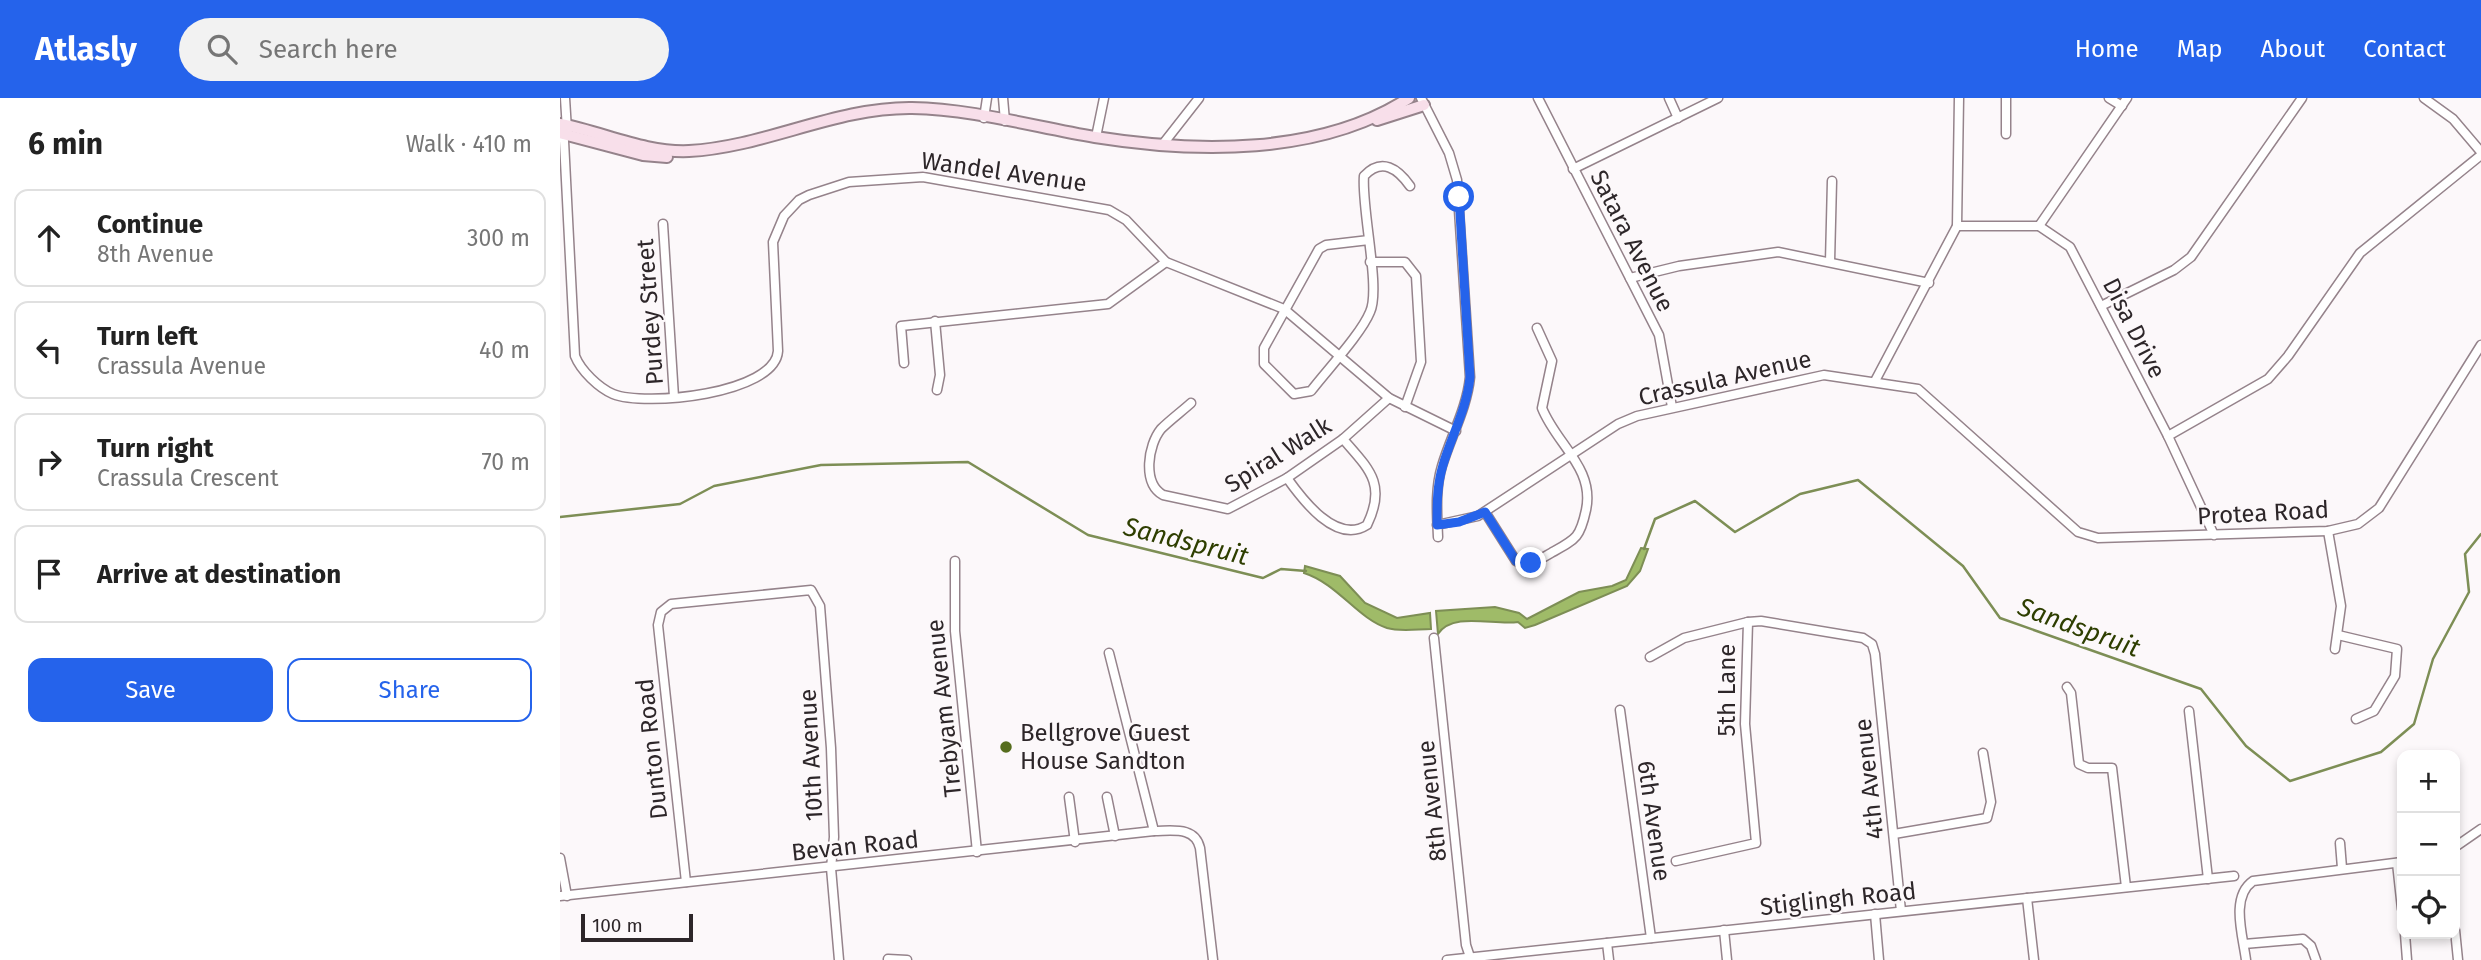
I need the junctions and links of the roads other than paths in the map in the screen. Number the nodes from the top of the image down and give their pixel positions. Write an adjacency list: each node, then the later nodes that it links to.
1 (565, 98): 22 (street, Wandel Avenue)
2 (987, 98): 18 (street)
3 (1003, 98): 20 (street)
4 (1104, 98): 24 (street)
5 (1199, 98): 25 (street)
6 (1409, 98): 21 (main road)
7 (1538, 98): 27 (street, Satara Avenue)
8 (1669, 98): 19 (street)
9 (1718, 98): 19 (street)
10 (1959, 98): 31 (street)
11 (2006, 98): 23 (street)
12 (2109, 98): 17 (street)
13 (2302, 98): 39 (street)
14 (2424, 98): 16 (street)
15 (1422, 101): 21 (main road); 53 (street)
16 (2435, 101): 26 (street)
17 (2124, 102): 32 (street)
18 (984, 118): 20 (main road); 22 (main road)
19 (1678, 118): 27 (street)
20 (1005, 121): 24 (main road)
21 (1366, 121): 25 (main road)
22 (563, 132): 48 (street, Wandel Avenue)
23 (2006, 134)
24 (1096, 137): 25 (main road)
25 (1163, 145)
26 (2481, 153): 54 (street)
27 (1573, 169): 37 (street, Satara Avenue)
28 (1832, 181): 36 (street)
29 (1410, 186): 33 (street)
30 (663, 224): 48 (street, Purdey Street)
31 (1957, 226): 32 (street); 38 (street)
32 (2039, 226): 39 (street, Disa Drive)
33 (1369, 240): 35 (street); 40 (street)
34 (1166, 262): 40 (street, Wandel Avenue); 41 (street); 48 (street, Wandel Avenue)
35 (1370, 262): 44 (street); 51 (street)
36 (1830, 262): 37 (street); 38 (street)
37 (1630, 278): 52 (street, Satara Avenue)
38 (1929, 283): 46 (street)
39 (2101, 306): 54 (street, Disa Drive)
40 (1284, 309): 44 (street, Wandel Avenue); 44 (street)
41 (935, 321): 45 (street); 47 (street)
42 (1537, 328): 56 (street)
43 (2481, 345): 60 (street, Protea Road)
44 (1338, 354): 49 (street, Wandel Avenue)
45 (904, 363)
46 (1875, 381): 52 (street, Crassula Avenue); 61 (street, Crassula Avenue)
47 (937, 390)
48 (674, 397)
49 (1389, 398): 51 (street, Wandel Avenue); 55 (street, Spiral Walk)
50 (1191, 403): 57 (street, Spiral Walk)
51 (1405, 407): 53 (street, Wandel Avenue)
52 (1672, 407): 56 (street, Crassula Avenue)
53 (1456, 431): 59 (street)
54 (2168, 436): 62 (street, Disa Drive)
55 (1343, 439): 57 (street, Spiral Walk); 57 (street)
56 (1571, 454): 58 (street, Crassula Avenue); 58 (street)
57 (1287, 478)
58 (1485, 512): 59 (street, Crassula Avenue)
59 (1437, 525): 63 (street)
60 (2328, 531): 62 (street, Protea Road); 67 (street)
61 (2078, 532): 62 (street, Protea Road)
62 (2214, 535)
63 (1438, 537)
64 (955, 561): 87 (street, Trebyam Avenue)
65 (813, 592): 91 (street, 10th Avenue); 95 (street, Dunton Road)
66 (1748, 622): 69 (street, 5th Lane); 72 (street); 89 (street, 5th Lane)
67 (2338, 635): 70 (street); 76 (street)
68 (1434, 638): 108 (street, 8th Avenue)
69 (1872, 643): 82 (street, 4th Avenue)
70 (2335, 649)
71 (1109, 653): 81 (street)
72 (1650, 657)
73 (2067, 687): 96 (street)
74 (1619, 710): 102 (street, 6th Avenue)
75 (2189, 711): 94 (street)
76 (2356, 719)
77 (1983, 753): 82 (street)
78 (1069, 797): 84 (street)
79 (1107, 797): 83 (street)
80 (2481, 829): 86 (street)
81 (1154, 831): 83 (street, Bevan Road); 111 (street, Bevan Road)
82 (1894, 834): 99 (street, 4th Avenue)
83 (1115, 836): 84 (street, Bevan Road)
84 (1075, 842): 87 (street, Bevan Road)
85 (2340, 843): 92 (street)
86 (2460, 844)
87 (977, 852): 91 (street, Bevan Road)
88 (560, 858): 97 (street)
89 (1676, 861)
90 (2397, 862): 92 (street)
91 (831, 868): 95 (street, Bevan Road); 109 (street, 10th Avenue)
92 (2342, 868): 106 (street)
93 (2234, 876): 94 (street, Stiglingh Road)
94 (2208, 879): 96 (street, Stiglingh Road)
95 (686, 882): 97 (street, Bevan Road)
96 (2126, 887): 98 (street, Stiglingh Road)
97 (564, 896)
98 (2027, 898): 99 (street, Stiglingh Road); 116 (street)
99 (1901, 911): 100 (street, Stiglingh Road)
100 (1875, 914): 101 (street, Stiglingh Road); 115 (street)
101 (1724, 930): 102 (street, Stiglingh Road); 114 (street)
102 (1651, 938): 105 (street, Stiglingh Road)
103 (2405, 939): 119 (street)
104 (2456, 939): 120 (street)
105 (1607, 943): 108 (street, Stiglingh Road); 113 (street)
106 (2244, 944): 117 (street); 118 (street)
107 (888, 959): 110 (street)
108 (1471, 959): 112 (street, Stiglingh Road)
109 (839, 960)
110 (907, 960)
111 (1213, 960)
112 (1447, 960)
113 (1609, 960)
114 (1727, 960)
115 (1879, 960)
116 (2034, 960)
117 (2246, 960)
118 (2316, 960)
119 (2407, 960)
120 (2458, 960)

